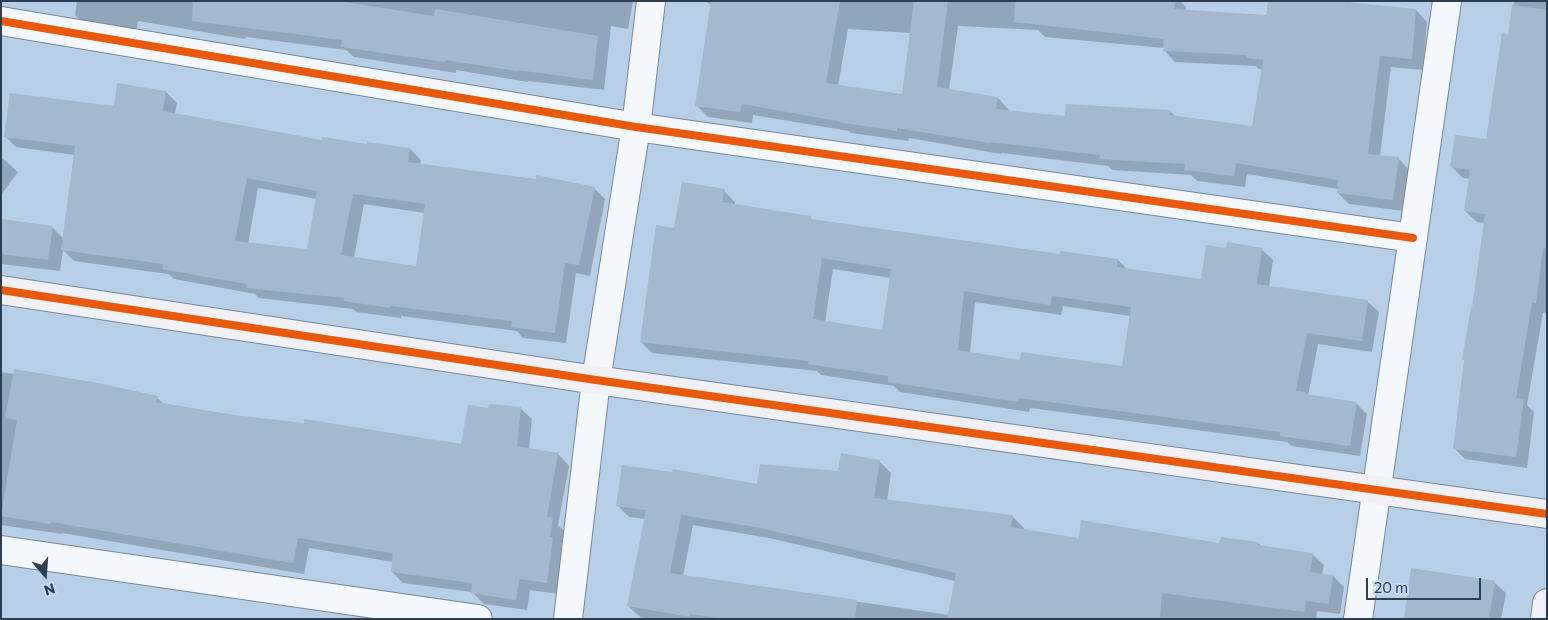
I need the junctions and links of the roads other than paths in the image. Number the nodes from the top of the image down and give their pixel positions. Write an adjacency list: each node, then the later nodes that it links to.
1 (651, 1): 4 (street)
2 (1447, 1): 5 (street)
3 (1, 21): 4 (street)
4 (636, 127): 5 (street); 7 (street)
5 (1413, 238): 8 (street)
6 (1, 290): 7 (street)
7 (596, 380): 8 (street); 13 (street)
8 (1376, 491): 9 (street); 14 (street)
9 (1547, 514)
10 (1, 550): 12 (street)
11 (1547, 603): 15 (street)
12 (478, 619)
13 (568, 619)
14 (1358, 619)
15 (1544, 619)

